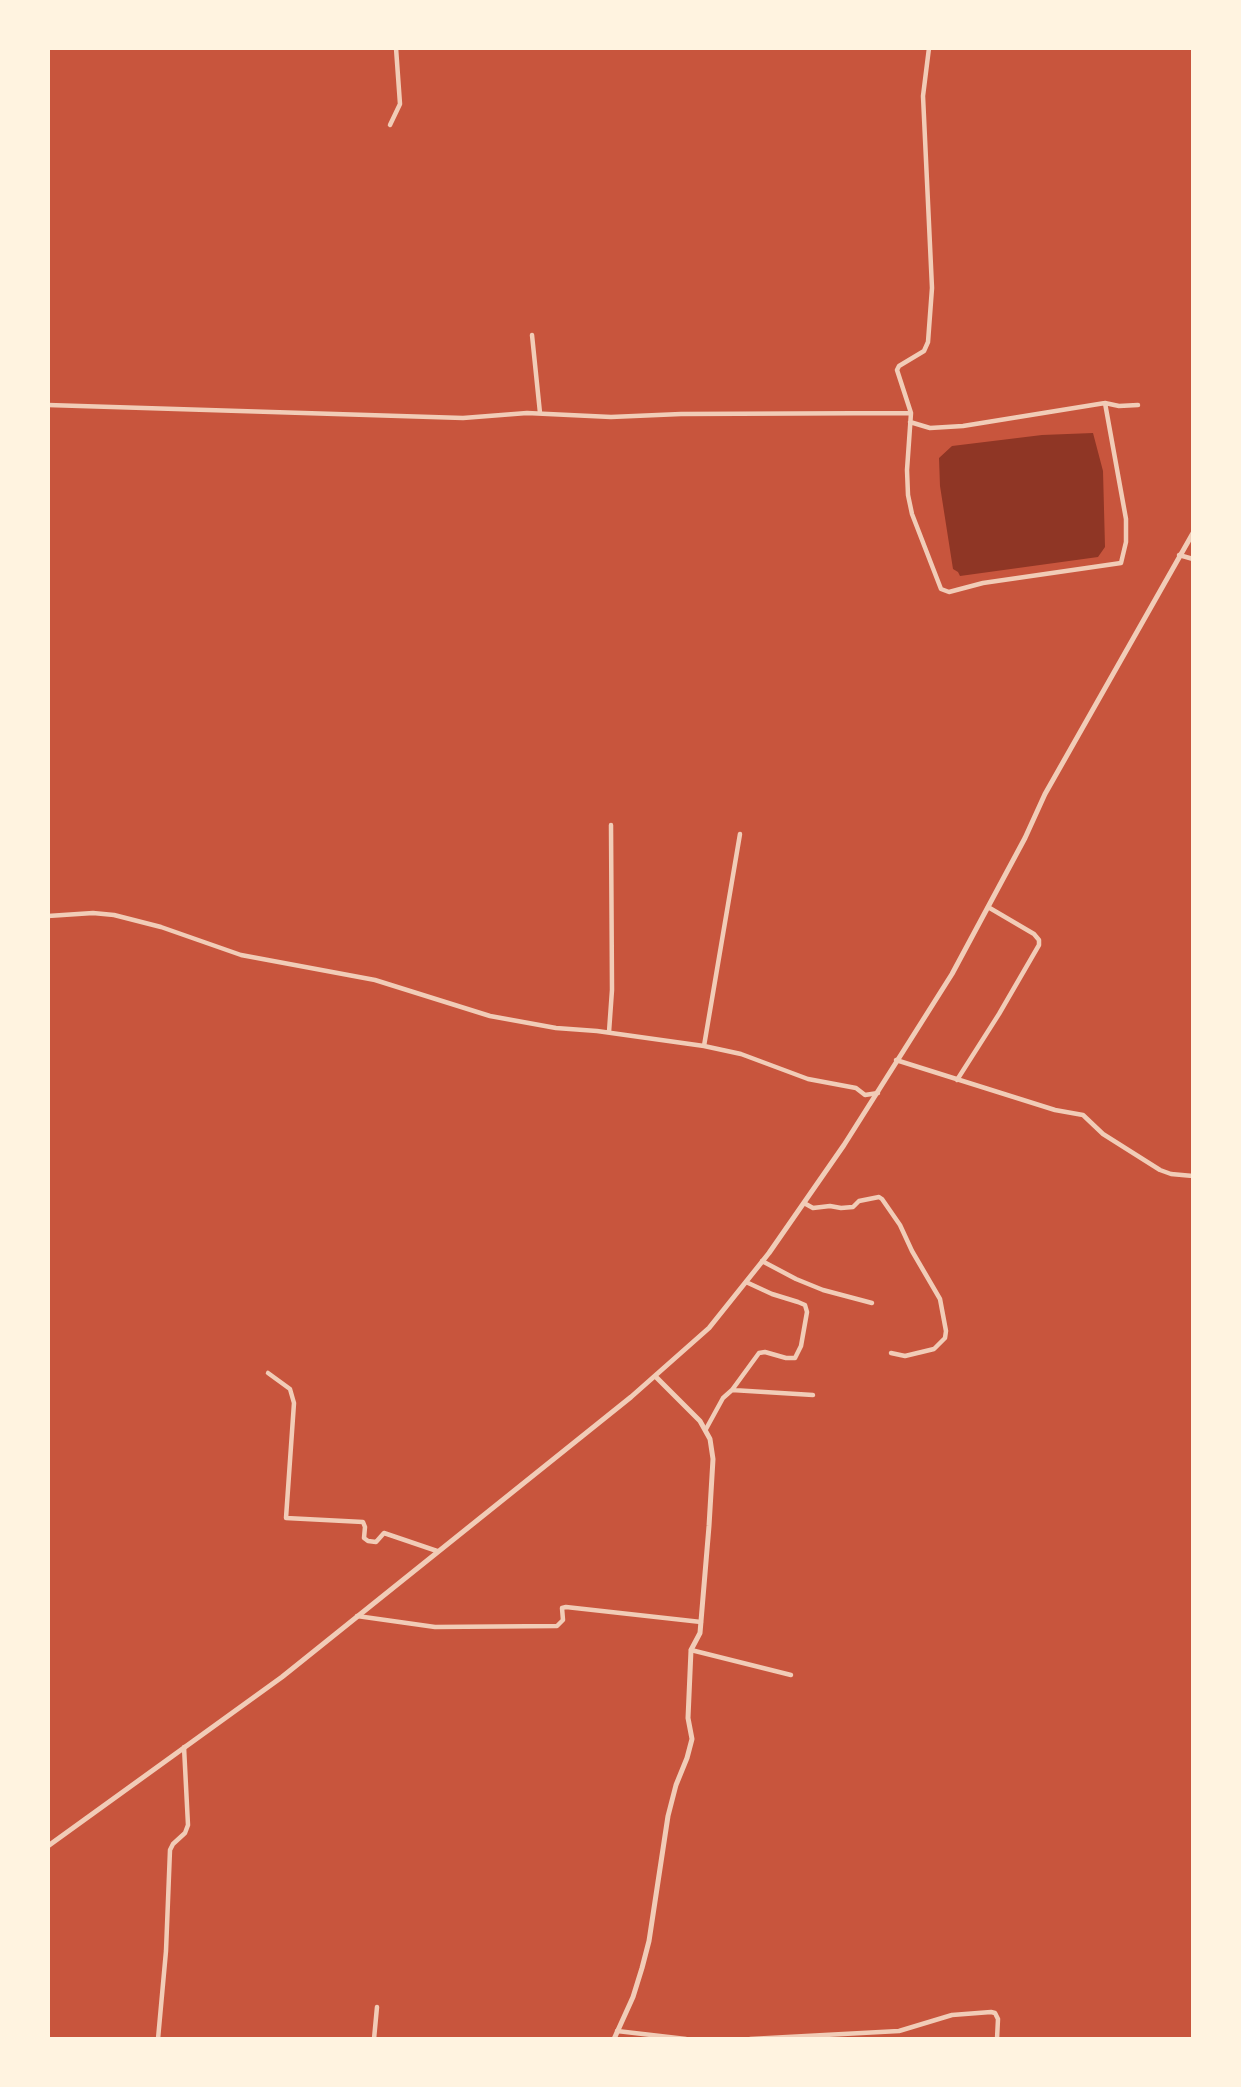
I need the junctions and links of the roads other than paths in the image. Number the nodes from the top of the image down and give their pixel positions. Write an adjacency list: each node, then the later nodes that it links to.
1 (396, 48): 3 (street)
2 (929, 48): 9 (street)
3 (390, 125)
4 (531, 335): 8 (street)
5 (1106, 403): 7 (street); 10 (street); 10 (street)
6 (48, 405): 8 (street)
7 (1138, 405)
8 (540, 413): 9 (street)
9 (911, 413): 10 (street)
10 (910, 422)
11 (1193, 533): 12 (street)
12 (1179, 555): 13 (street); 16 (street)
13 (1193, 559)
14 (611, 825): 18 (street)
15 (740, 834): 19 (street)
16 (988, 907): 20 (street); 21 (street)
17 (48, 916): 18 (street)
18 (609, 1032): 19 (street)
19 (704, 1046): 22 (street)
20 (896, 1060): 21 (street); 22 (street)
21 (957, 1080): 23 (street)
22 (878, 1093): 24 (street)
23 (1193, 1176)
24 (804, 1203): 25 (street); 28 (street)
25 (762, 1261): 26 (street); 27 (street)
26 (746, 1282): 30 (street); 31 (street)
27 (872, 1303)
28 (891, 1353)
29 (268, 1373): 34 (street)
30 (655, 1376): 33 (street); 34 (street)
31 (732, 1390): 32 (street); 33 (street)
32 (813, 1395)
33 (706, 1429): 36 (street)
34 (437, 1551): 35 (street)
35 (357, 1617): 36 (street); 39 (street)
36 (700, 1622): 37 (street)
37 (691, 1650): 38 (street); 42 (street)
38 (791, 1675)
39 (184, 1747): 40 (street); 43 (street)
40 (48, 1846)
41 (377, 2007): 44 (street)
42 (617, 2031): 45 (street); 46 (street)
43 (158, 2039)
44 (374, 2039)
45 (614, 2039)
46 (686, 2039)
47 (750, 2039): 48 (street)
48 (997, 2039)

